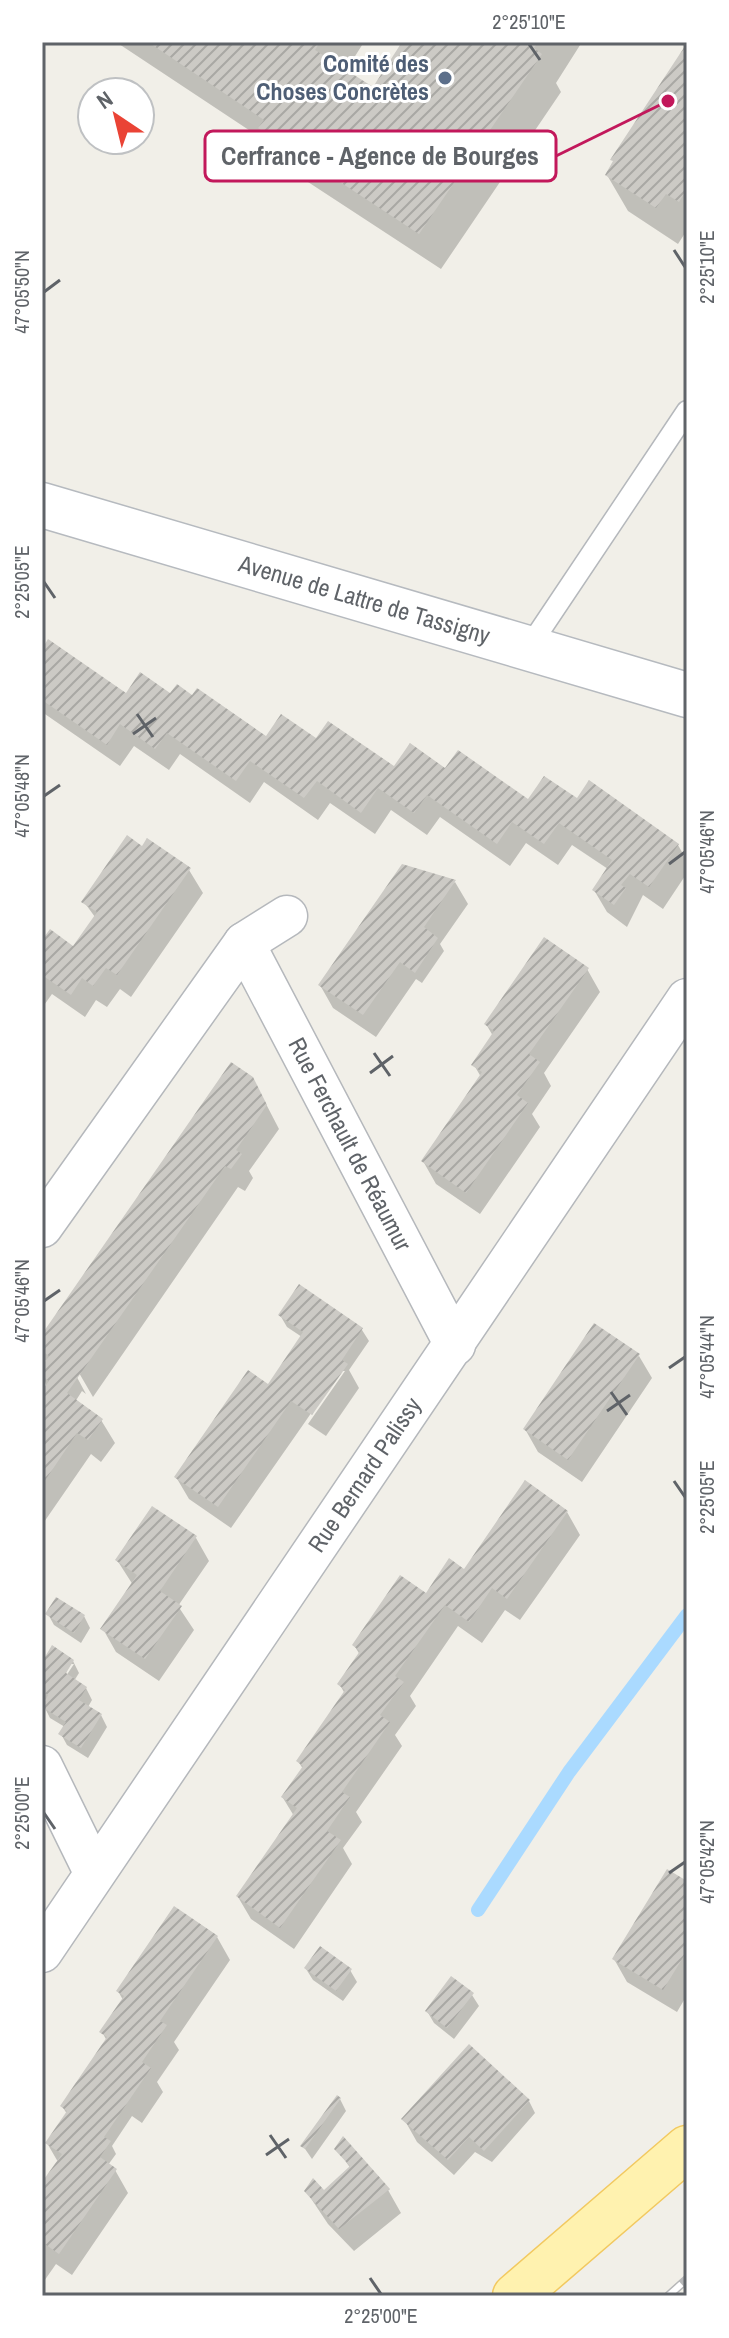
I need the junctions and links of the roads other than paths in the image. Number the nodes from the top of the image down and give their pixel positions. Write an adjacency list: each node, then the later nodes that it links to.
1 (687, 411): 3 (lane)
2 (42, 505): 3 (main road, Avenue de Lattre de Tassigny)
3 (529, 647): 4 (main road, Avenue de Lattre de Tassigny)
4 (687, 695)
5 (287, 916): 6 (street)
6 (244, 943): 8 (street); 9 (street, Rue Ferchault de Réaumur)
7 (687, 999): 9 (street, Rue Bernard Palissy)
8 (42, 1227)
9 (455, 1345): 11 (street, Rue Bernard Palissy)
10 (42, 1766): 11 (street)
11 (94, 1872): 12 (street, Rue Bernard Palissy)
12 (42, 1952)
13 (687, 2148): 14 (main road)
14 (515, 2296)

